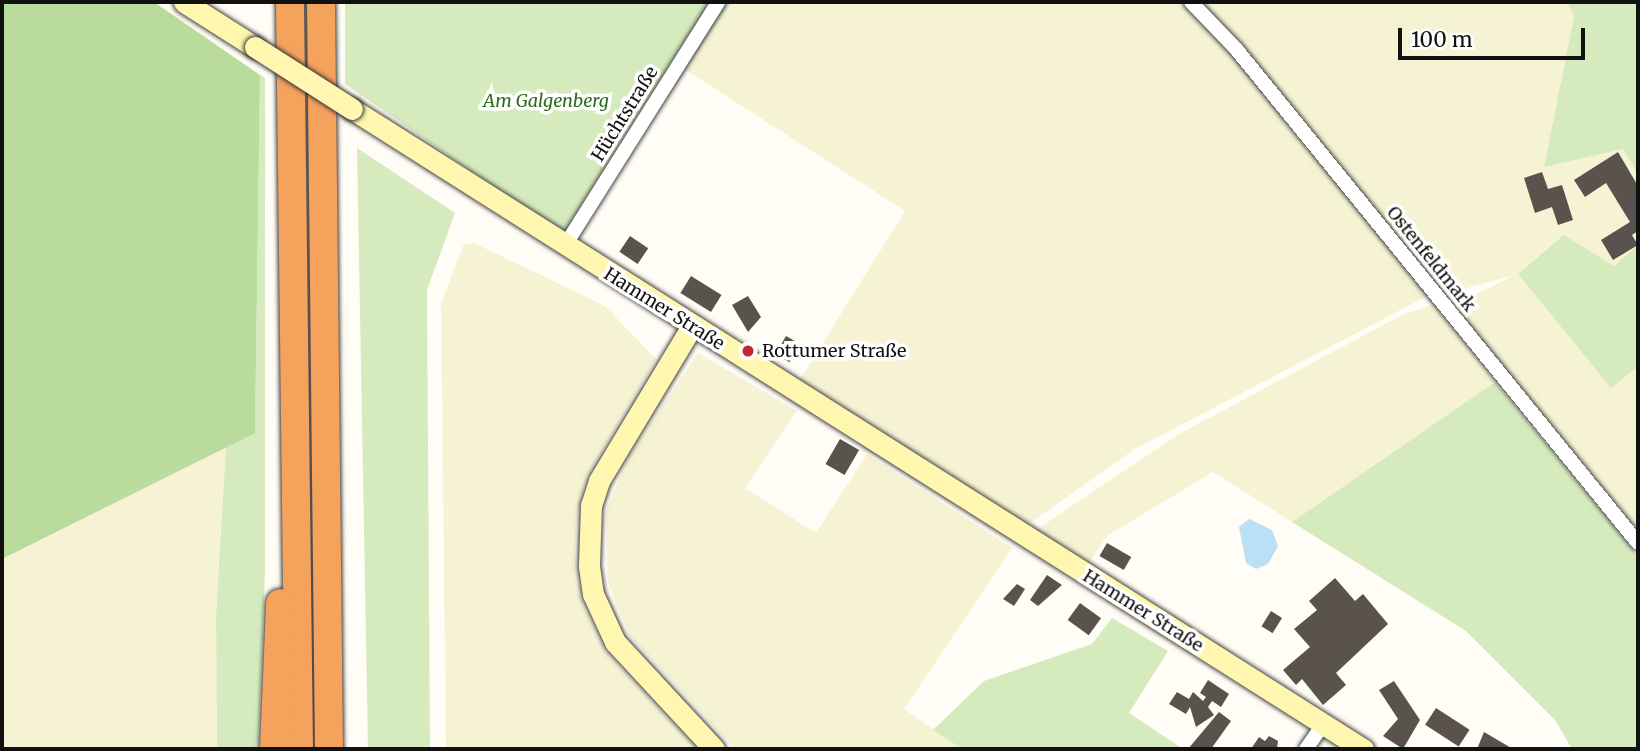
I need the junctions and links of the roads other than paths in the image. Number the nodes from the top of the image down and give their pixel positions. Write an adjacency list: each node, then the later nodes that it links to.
1 (184, 2): 6 (main road, Hammer Straße, bridge)
2 (290, 2): 8 (highway)
3 (321, 2): 10 (highway)
4 (718, 2): 6 (street, Hüchtstraße)
5 (1191, 2): 9 (street, Ostenfeldmark)
6 (564, 247): 7 (main road, Hammer Straße)
7 (692, 326): 11 (main road, Hammer Straße); 16 (main road)
8 (296, 485): 12 (highway); 13 (highway)
9 (1638, 543)
10 (329, 685): 14 (highway); 15 (highway)
11 (1324, 723): 17 (street); 18 (main road, Hammer Straße)
12 (274, 749)
13 (299, 749)
14 (329, 749)
15 (337, 749)
16 (714, 749)
17 (1306, 749)
18 (1363, 749)

